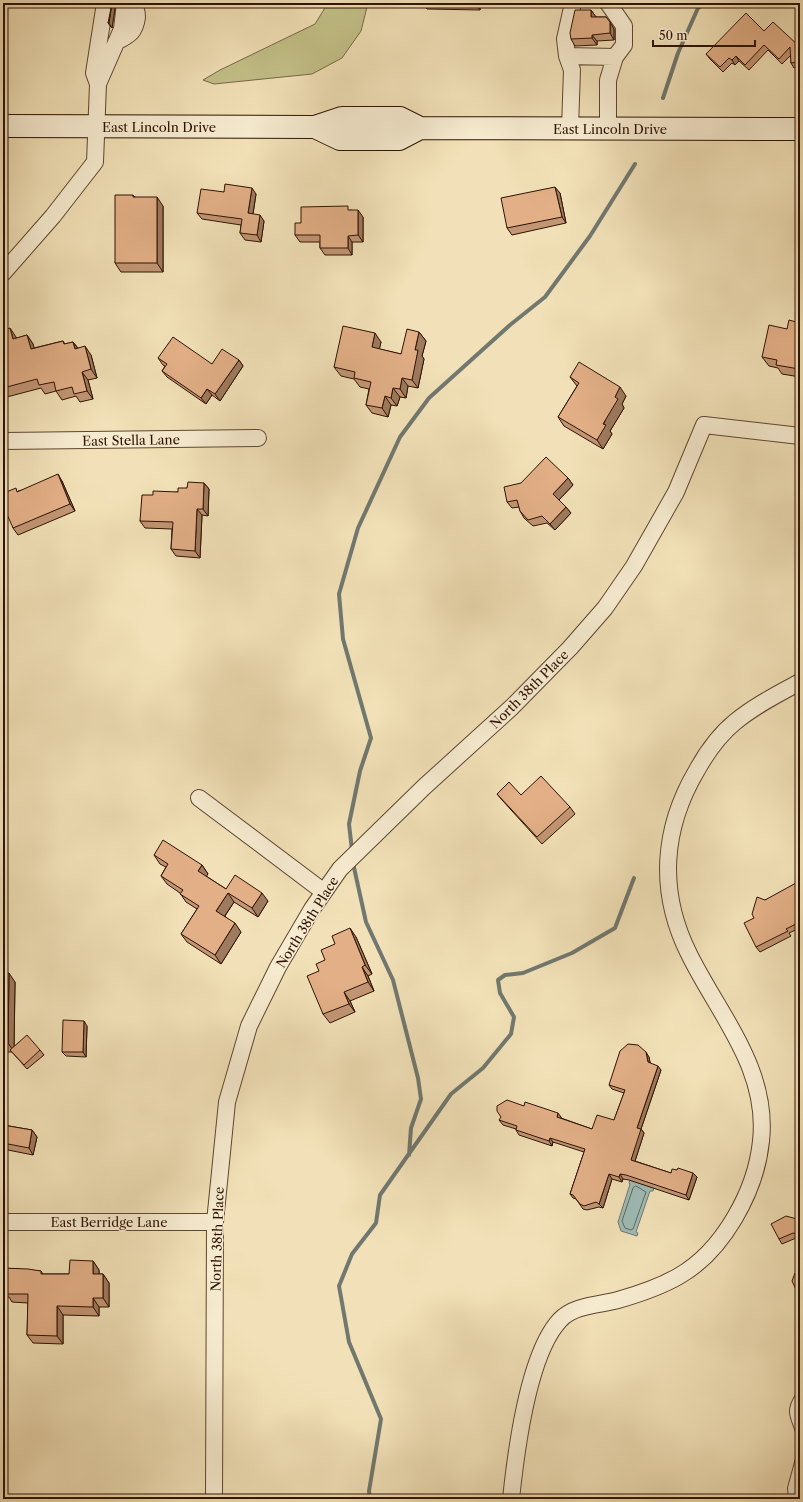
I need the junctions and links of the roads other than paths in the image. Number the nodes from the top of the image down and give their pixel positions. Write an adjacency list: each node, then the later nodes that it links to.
1 (105, 3): 9 (street)
2 (124, 3): 6 (street)
3 (131, 3): 6 (street)
4 (573, 3): 7 (street)
5 (608, 3): 8 (street)
6 (116, 42): 9 (street)
7 (567, 56): 8 (street); 12 (street)
8 (615, 57): 13 (street)
9 (98, 92): 11 (street)
10 (3, 126): 11 (main road, East Lincoln Drive)
11 (96, 126): 12 (main road, East Lincoln Drive); 15 (street)
12 (570, 128): 13 (main road, East Lincoln Drive)
13 (608, 128): 14 (main road, East Lincoln Drive)
14 (800, 129)
15 (3, 274)
16 (800, 436): 21 (street, North 38th Place)
17 (258, 438): 18 (street, East Stella Lane)
18 (3, 441)
19 (800, 682): 28 (street)
20 (199, 798): 21 (street)
21 (324, 892): 23 (street, North 38th Place)
22 (3, 1222): 23 (street, East Berridge Lane)
23 (215, 1222): 27 (street, North 38th Place)
24 (800, 1396): 25 (lane)
25 (800, 1431)
26 (800, 1459): 29 (lane)
27 (214, 1499)
28 (511, 1499)
29 (793, 1499)

